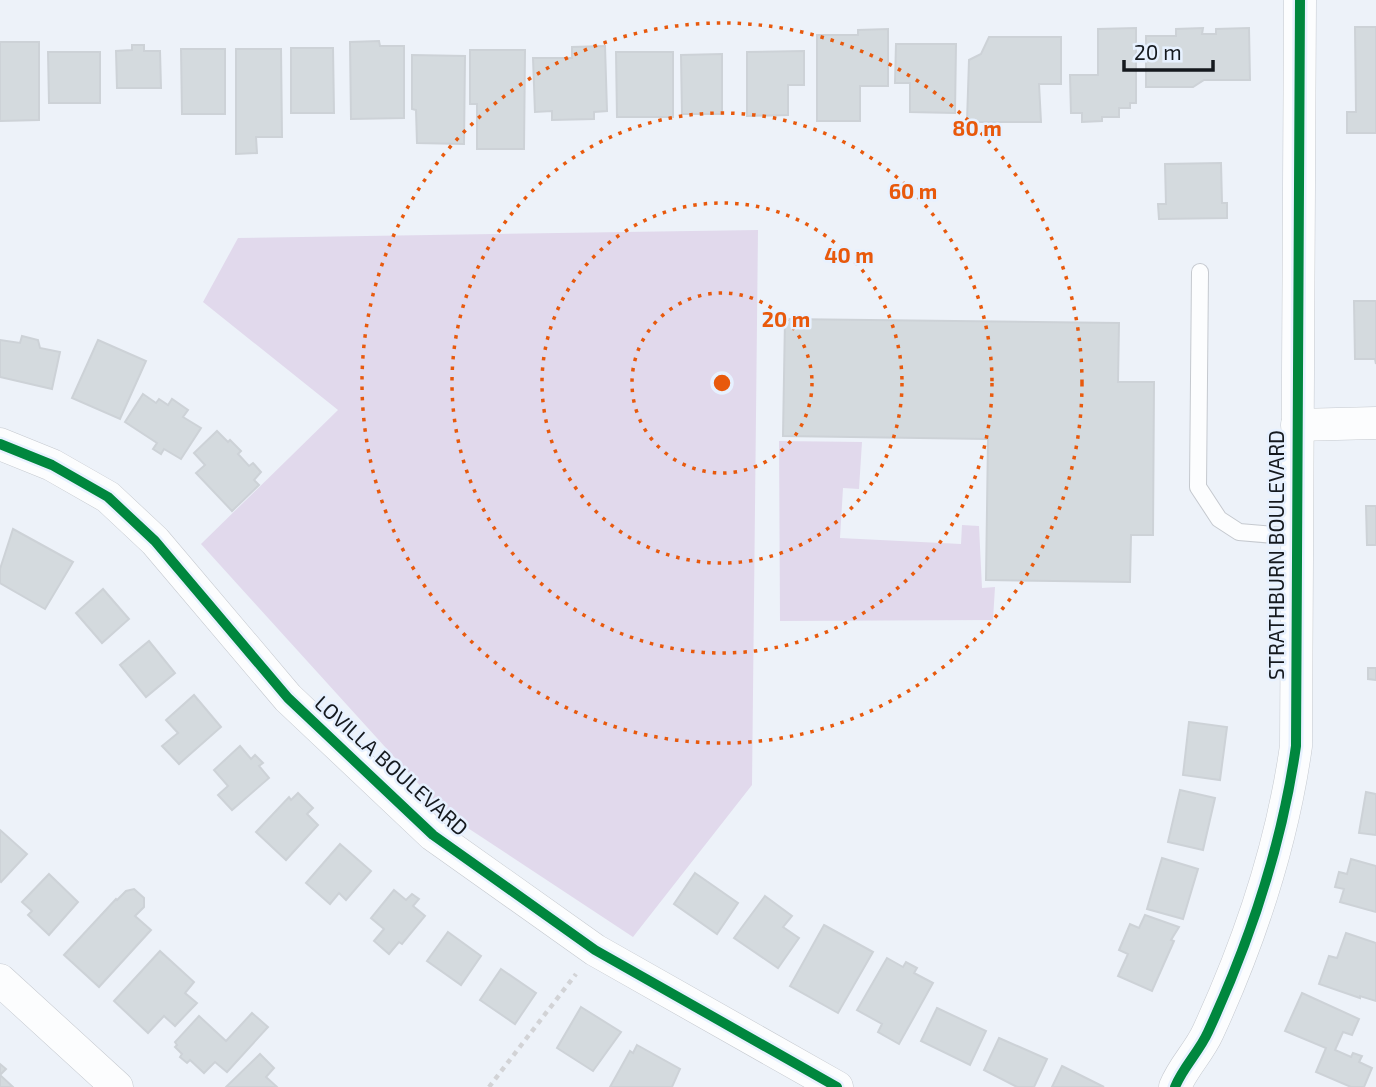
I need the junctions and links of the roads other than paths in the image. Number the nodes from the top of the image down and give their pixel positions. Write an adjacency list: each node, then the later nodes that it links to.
1 (1300, 0): 4 (street, STRATHBURN BOULEVARD)
2 (1200, 272): 6 (lane)
3 (1376, 423): 4 (street)
4 (1297, 425): 6 (street, STRATHBURN BOULEVARD)
5 (0, 444): 9 (street, LOVILLA BOULEVARD)
6 (1297, 537): 10 (street, STRATHBURN BOULEVARD)
7 (0, 980): 8 (street)
8 (117, 1087)
9 (837, 1087)
10 (1175, 1087)

